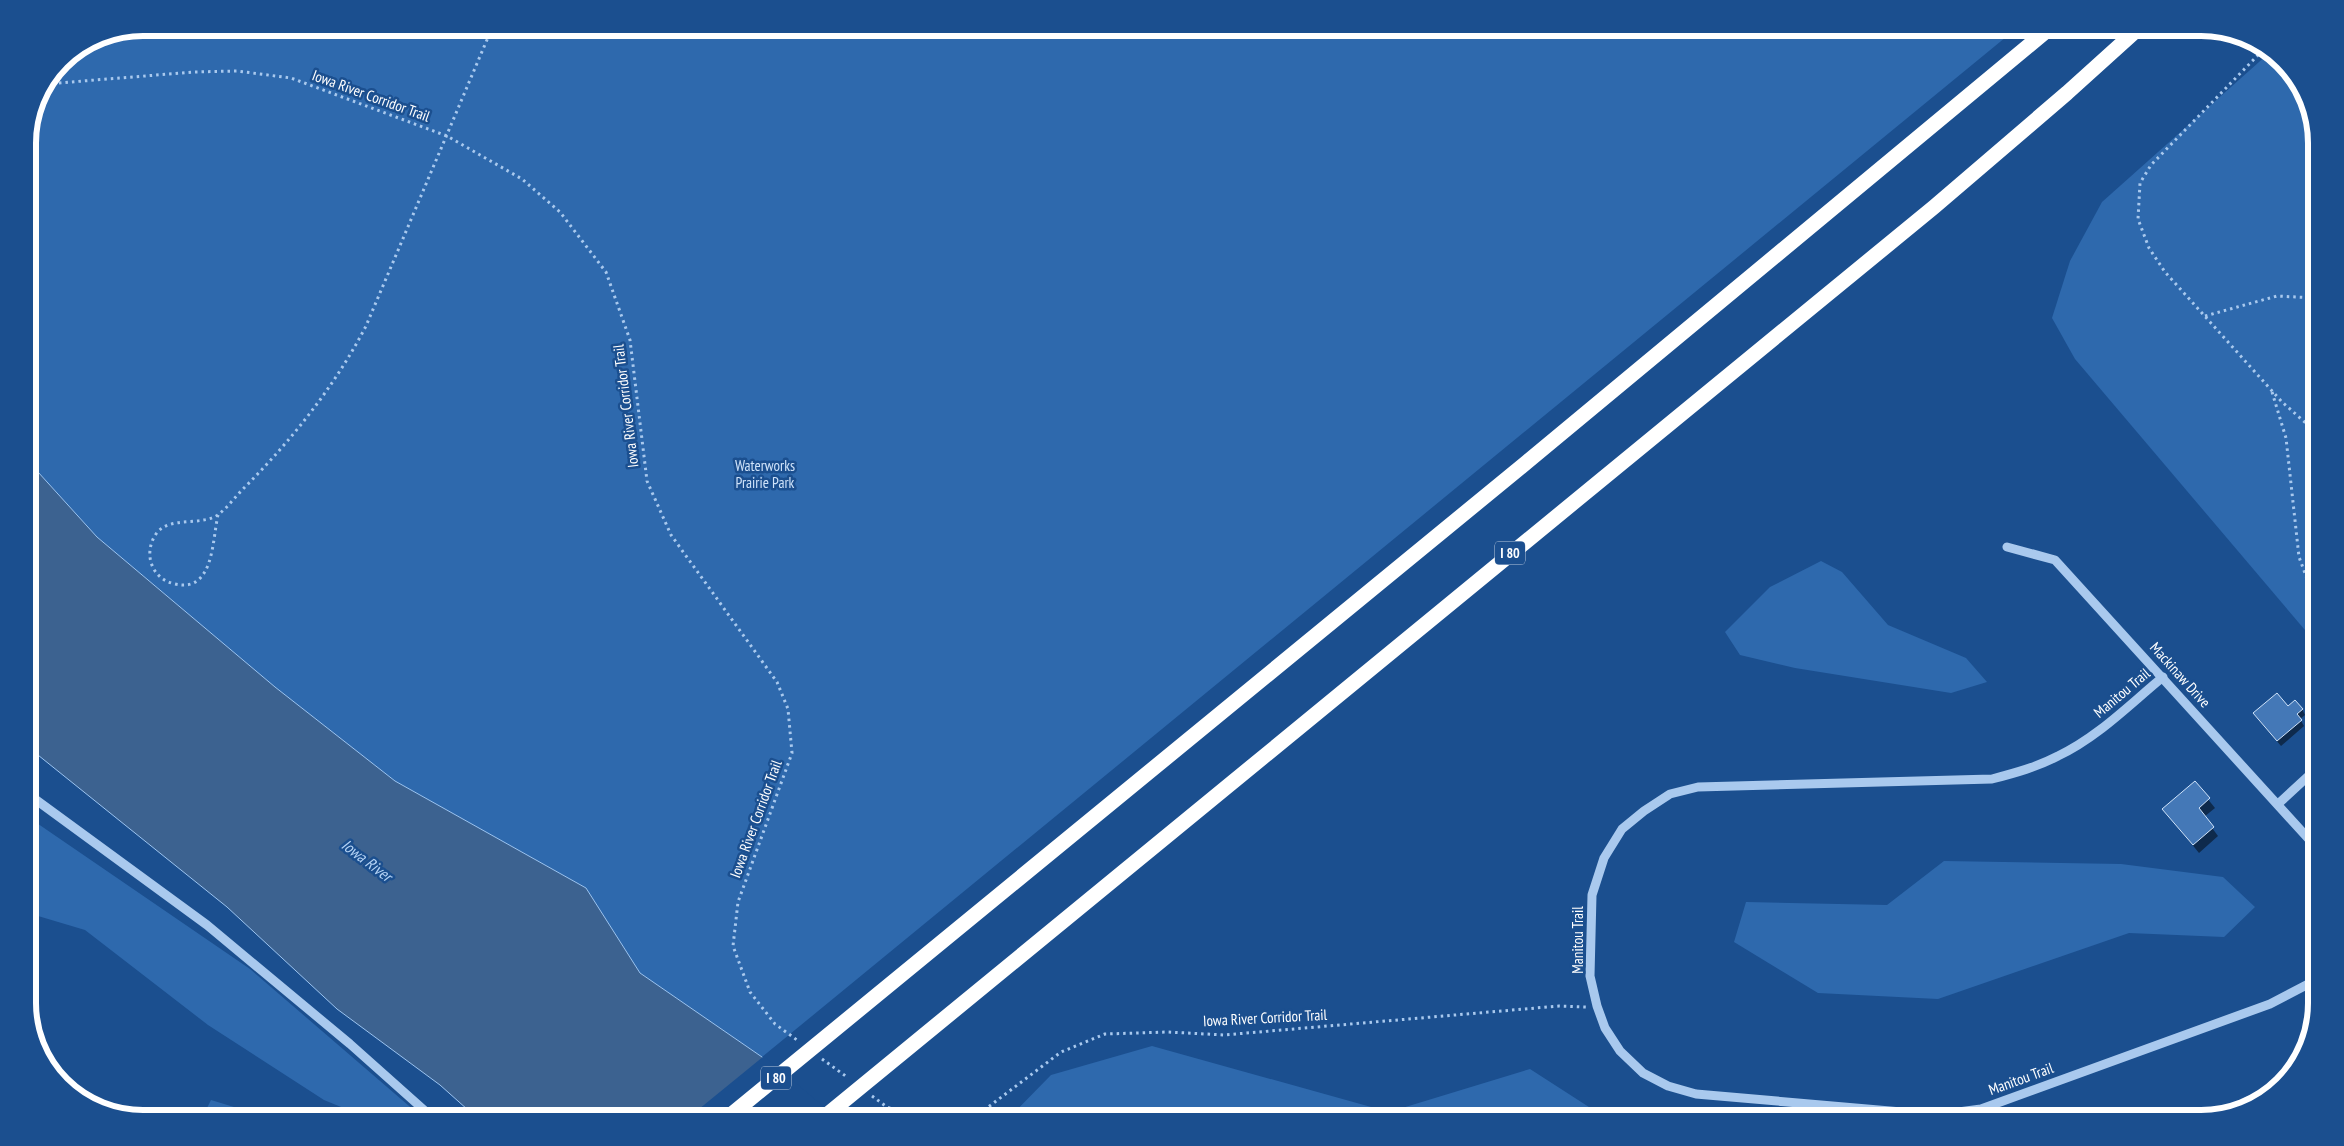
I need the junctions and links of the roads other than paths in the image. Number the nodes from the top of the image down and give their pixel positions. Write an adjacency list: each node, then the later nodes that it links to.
1 (2040, 36): 11 (highway, I 80)
2 (2131, 36): 12 (highway, I 80)
3 (2007, 547): 4 (street, Mackinaw Drive)
4 (2163, 677): 7 (street, Mackinaw Drive); 13 (street, Manitou Trail)
5 (2308, 776): 7 (street)
6 (36, 800): 10 (street)
7 (2278, 804): 8 (street, Mackinaw Drive)
8 (2308, 838)
9 (2308, 984): 14 (street, Manitou Trail)
10 (424, 1110)
11 (737, 1110)
12 (834, 1110)
13 (1879, 1110)
14 (1974, 1110)

